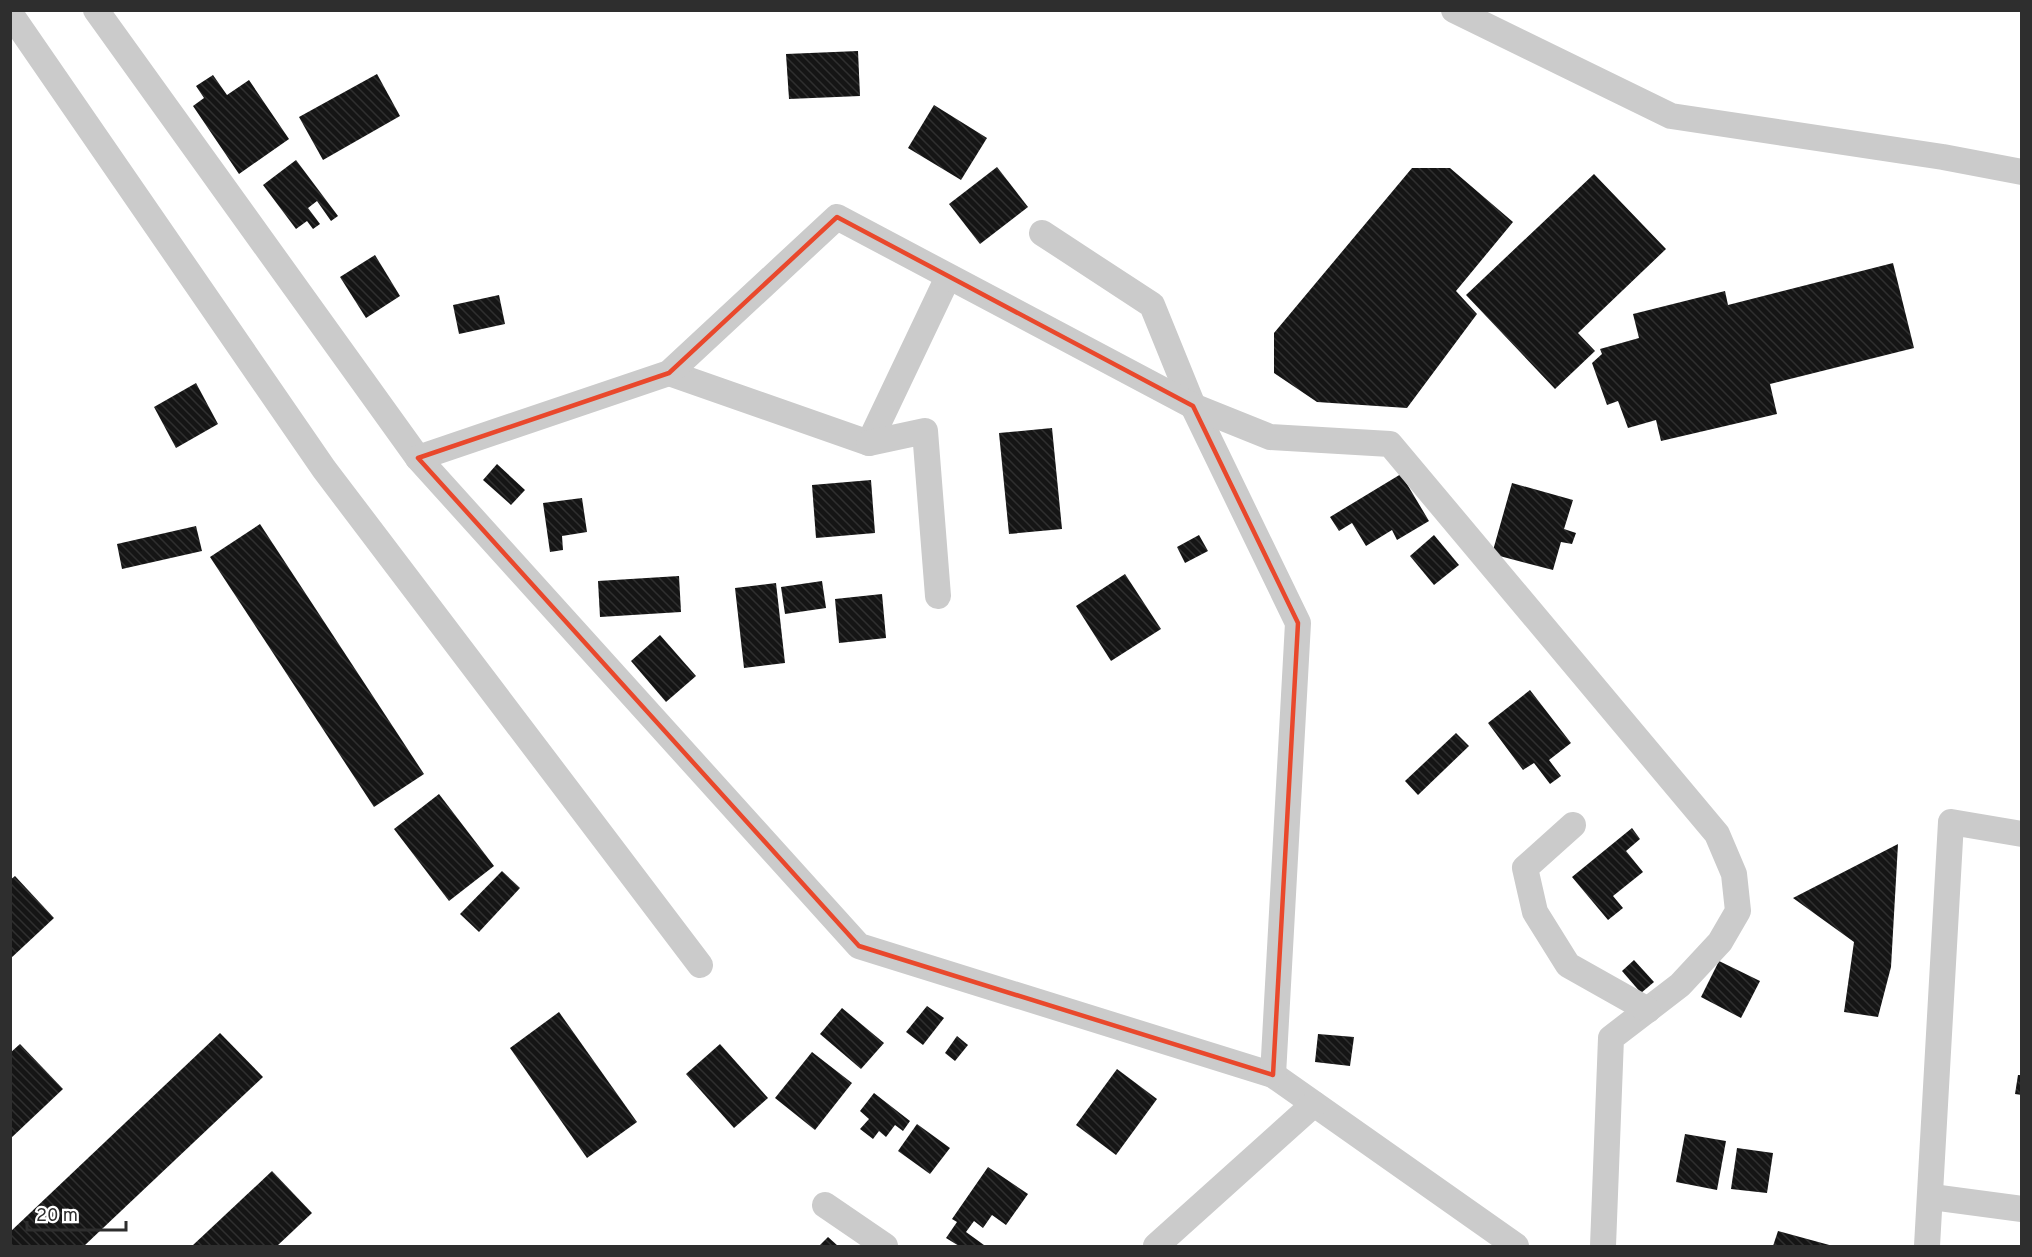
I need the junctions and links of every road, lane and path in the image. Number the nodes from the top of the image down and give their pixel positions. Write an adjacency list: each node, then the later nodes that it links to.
1 (96, 10): 10 (street)
2 (1454, 10): 4 (street)
3 (10, 13): 14 (street)
4 (2022, 172)
5 (1042, 233): 8 (street)
6 (948, 277): 7 (street); 8 (street); 9 (street)
7 (669, 374): 9 (street); 10 (street)
8 (1192, 406): 15 (street); 16 (street)
9 (868, 443): 11 (street)
10 (418, 458): 16 (street)
11 (938, 596)
12 (1573, 825): 15 (street)
13 (2022, 834): 18 (street)
14 (700, 965)
15 (1648, 1010): 24 (street)
16 (1273, 1076): 17 (street)
17 (1314, 1104): 22 (street); 23 (street)
18 (1932, 1197): 20 (street); 25 (street)
19 (825, 1205): 21 (street)
20 (2022, 1209)
21 (885, 1246)
22 (1156, 1246)
23 (1516, 1246)
24 (1603, 1246)
25 (1927, 1246)

